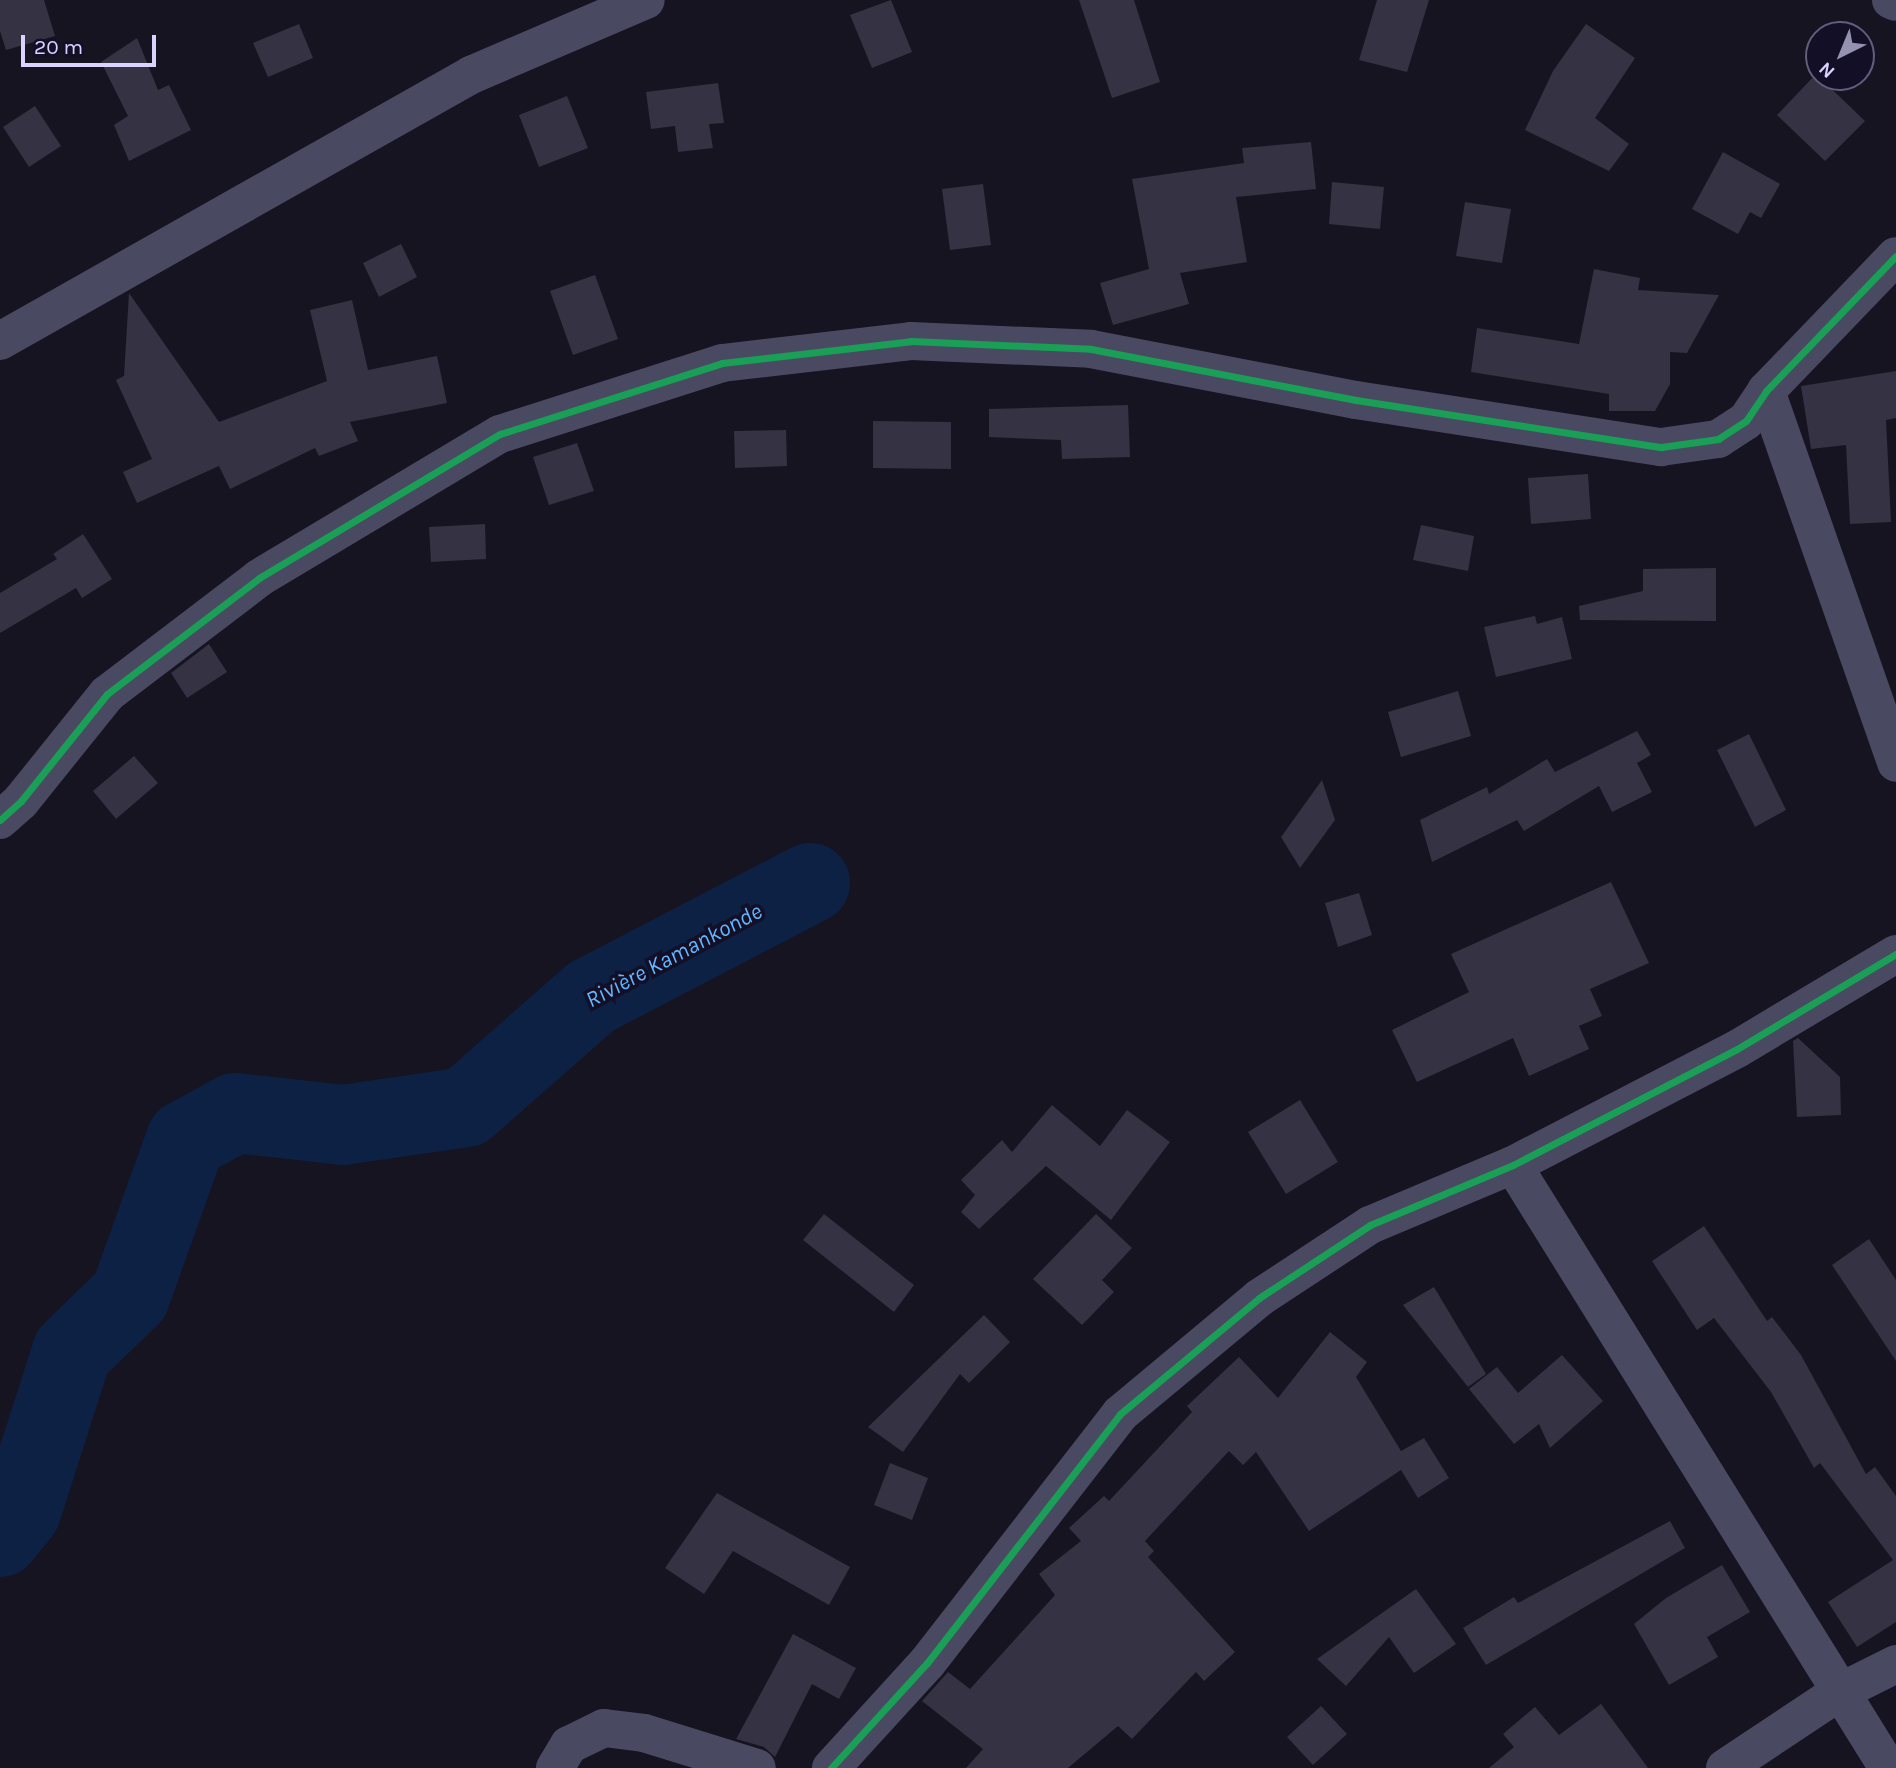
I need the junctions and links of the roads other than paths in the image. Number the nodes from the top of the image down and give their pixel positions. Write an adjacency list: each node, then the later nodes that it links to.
1 (646, 0): 3 (street)
2 (1896, 256): 4 (street)
3 (0, 341)
4 (1766, 391): 5 (street); 6 (street)
5 (1896, 763)
6 (0, 820)
7 (1896, 954): 8 (street)
8 (1513, 1165): 10 (street); 13 (street)
9 (1896, 1664): 10 (street)
10 (1838, 1693): 14 (street); 15 (street)
11 (555, 1768): 12 (street)
12 (757, 1768)
13 (831, 1768)
14 (1725, 1768)
15 (1888, 1768)

